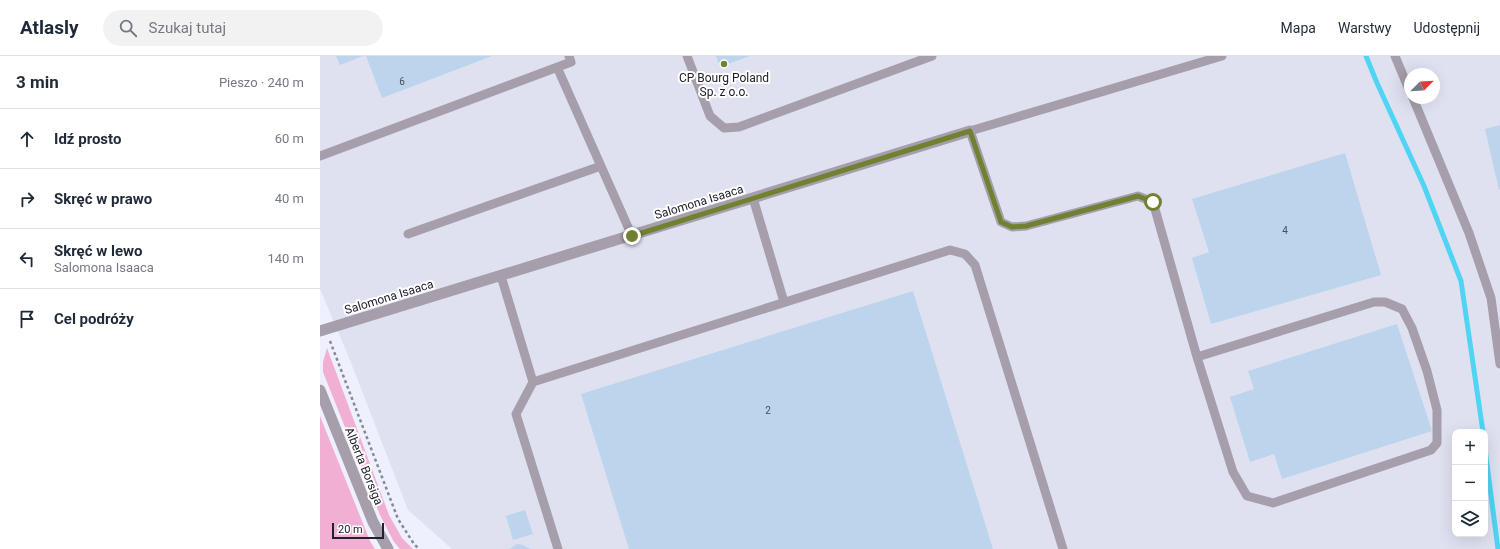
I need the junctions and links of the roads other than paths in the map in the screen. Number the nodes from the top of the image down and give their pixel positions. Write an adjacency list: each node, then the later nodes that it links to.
1 (569, 56): 6 (lane)
2 (687, 56): 3 (lane)
3 (932, 56)
4 (1222, 56): 9 (lane)
5 (1395, 56): 7 (lane)
6 (557, 67): 10 (lane); 11 (lane)
7 (1404, 78)
8 (1415, 104): 19 (lane)
9 (970, 131): 12 (street, Salomona Isaaca); 18 (lane)
10 (320, 156)
11 (601, 166): 13 (lane); 14 (lane)
12 (753, 198): 14 (street, Salomona Isaaca); 16 (lane)
13 (408, 234)
14 (632, 236): 15 (street, Salomona Isaaca)
15 (501, 276): 17 (street, Salomona Isaaca); 20 (lane)
16 (784, 302): 20 (lane); 24 (lane)
17 (323, 331)
18 (1197, 357): 18 (lane)
19 (1500, 364)
20 (533, 382): 23 (lane)
21 (320, 390): 22 (street, Alberta Borsiga)
22 (388, 549)
23 (558, 549)
24 (1063, 549)

